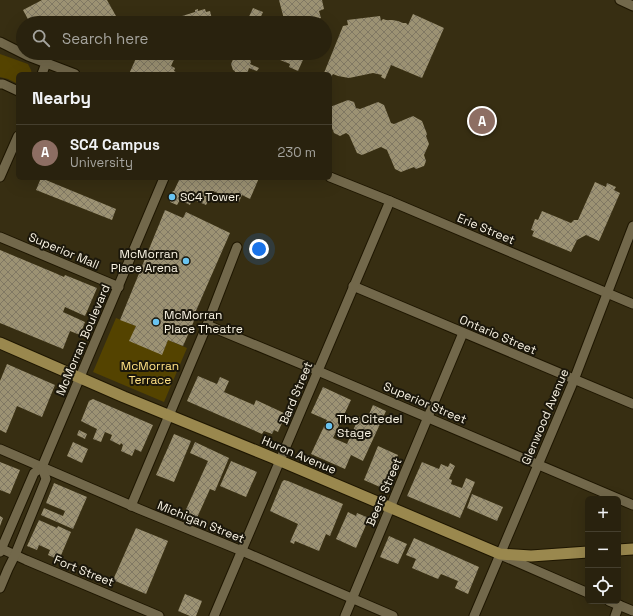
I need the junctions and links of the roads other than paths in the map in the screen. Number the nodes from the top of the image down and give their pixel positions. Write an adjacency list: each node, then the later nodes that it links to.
1 (620, 0): 2 (street)
2 (633, 6)
3 (0, 42): 4 (street)
4 (16, 50)
5 (38, 60): 6 (street)
6 (46, 63): 7 (street); 8 (street)
7 (43, 72)
8 (70, 72)
9 (0, 84): 10 (street)
10 (16, 90)
11 (16, 141): 12 (street)
12 (0, 177)
13 (332, 178): 15 (street, Erie Street)
14 (163, 180): 20 (street, McMorran Boulevard)
15 (390, 201): 19 (street, Bard Street); 21 (street, Erie Street)
16 (633, 226): 21 (street, Glenwood Avenue)
17 (0, 237): 20 (street, Superior Mall)
18 (237, 247): 23 (street)
19 (353, 286): 24 (street, Ontario Street); 26 (street, Bard Street)
20 (119, 287): 27 (street, McMorran Boulevard)
21 (607, 293): 22 (street, Erie Street); 28 (street, Glenwood Avenue)
22 (633, 304)
23 (207, 325): 26 (street, Superior Street); 30 (street)
24 (464, 333): 28 (street, Ontario Street); 31 (street, Beers Street)
25 (0, 343): 27 (main road, Huron Avenue)
26 (318, 371): 31 (street, Superior Street); 33 (street, Bard Street)
27 (80, 378): 30 (main road, Huron Avenue); 35 (street, McMorran Boulevard)
28 (574, 380): 29 (street, Ontario Street); 34 (street, Glenwood Avenue)
29 (633, 404)
30 (169, 415): 33 (main road, Huron Avenue); 37 (street)
31 (428, 418): 34 (street, Superior Street); 38 (street, Beers Street)
32 (0, 449): 35 (street, Michigan Street)
33 (280, 461): 38 (main road, Huron Avenue); 42 (street, Bard Street)
34 (538, 464): 36 (street, Superior Street); 44 (street, Glenwood Avenue)
35 (42, 467): 37 (street, Michigan Street); 40 (street, McMorran Boulevard); 45 (street, McMorran Boulevard)
36 (633, 505)
37 (131, 506): 42 (street, Michigan Street)
38 (391, 507): 44 (main road, Huron Avenue); 48 (street, Beers Street)
39 (633, 549): 41 (main road)
40 (0, 550): 45 (street, Fort Street)
41 (621, 550)
42 (242, 551): 48 (street, Michigan Street); 52 (street, Bard Street)
43 (585, 552): 44 (main road)
44 (500, 554): 47 (street, Huron Avenue); 55 (street, Glenwood Avenue)
45 (15, 555): 46 (street, McMorran Boulevard); 51 (street, Fort Street)
46 (0, 588)
47 (585, 591)
48 (352, 598): 53 (street, Beers Street); 54 (street, Michigan Street)
49 (619, 605): 50 (street); 56 (street)
50 (633, 611)
51 (159, 616)
52 (214, 616)
53 (344, 616)
54 (393, 616)
55 (474, 616)
56 (615, 616)

